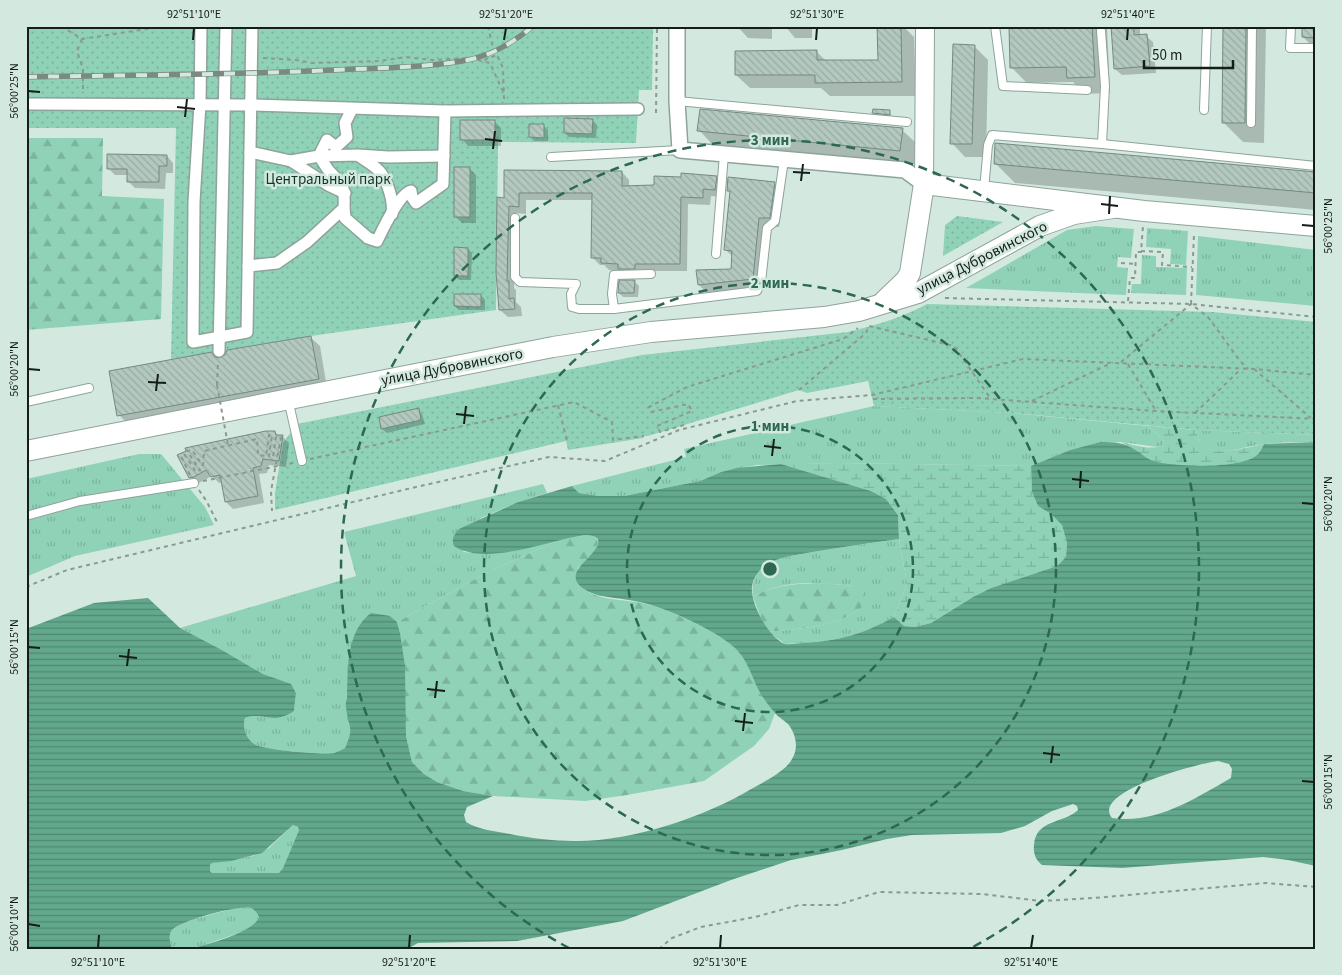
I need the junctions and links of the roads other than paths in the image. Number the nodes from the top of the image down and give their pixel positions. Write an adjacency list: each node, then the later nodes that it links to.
1 (201, 26): 15 (street)
2 (226, 26): 17 (street)
3 (252, 26): 16 (street)
4 (678, 26): 13 (street)
5 (925, 26): 35 (street)
6 (995, 26): 12 (lane)
7 (1207, 26): 20 (lane)
8 (1252, 26): 23 (lane)
9 (1291, 26): 11 (lane)
10 (1101, 31): 24 (lane)
11 (1316, 48)
12 (1087, 90)
13 (677, 101): 22 (lane); 25 (street)
14 (26, 104): 15 (street)
15 (200, 104): 17 (street); 48 (street)
16 (251, 104): 17 (street); 18 (street); 26 (street)
17 (224, 105): 48 (street)
18 (352, 109): 21 (street); 29 (street)
19 (638, 109): 21 (street)
20 (1204, 110)
21 (445, 111): 30 (street)
22 (906, 122)
23 (1251, 123)
24 (1102, 144): 34 (lane); 36 (lane)
25 (680, 150): 27 (street, улица Дубровинского); 31 (lane)
26 (250, 152): 33 (street); 44 (street)
27 (724, 154): 32 (street, улица Дубровинского); 43 (lane)
28 (358, 155): 29 (street); 30 (street); 40 (street)
29 (320, 156): 33 (street); 37 (street)
30 (444, 156): 40 (street)
31 (551, 157)
32 (784, 160): 35 (street, улица Дубровинского); 47 (lane)
33 (291, 161): 37 (street)
34 (1316, 166)
35 (924, 184): 36 (main road, улица Дубровинского); 46 (main road, улица Дубровинского)
36 (983, 192): 39 (main road, улица Дубровинского)
37 (345, 193): 38 (street)
38 (344, 208): 40 (street); 44 (street)
39 (1113, 208): 42 (main road, улица Дубровинского); 46 (main road, улица Дубровинского)
40 (392, 215)
41 (515, 218): 47 (lane)
42 (1316, 226)
43 (716, 254)
44 (248, 266): 48 (street)
45 (651, 274): 47 (lane)
46 (881, 304): 51 (main road, улица Дубровинского)
47 (614, 308)
48 (220, 337): 49 (street)
49 (219, 351)
50 (89, 388): 52 (lane)
51 (288, 399): 53 (main road, улица Дубровинского); 54 (lane)
52 (26, 402)
53 (26, 451)
54 (302, 461)
55 (194, 483): 56 (lane)
56 (26, 516)

